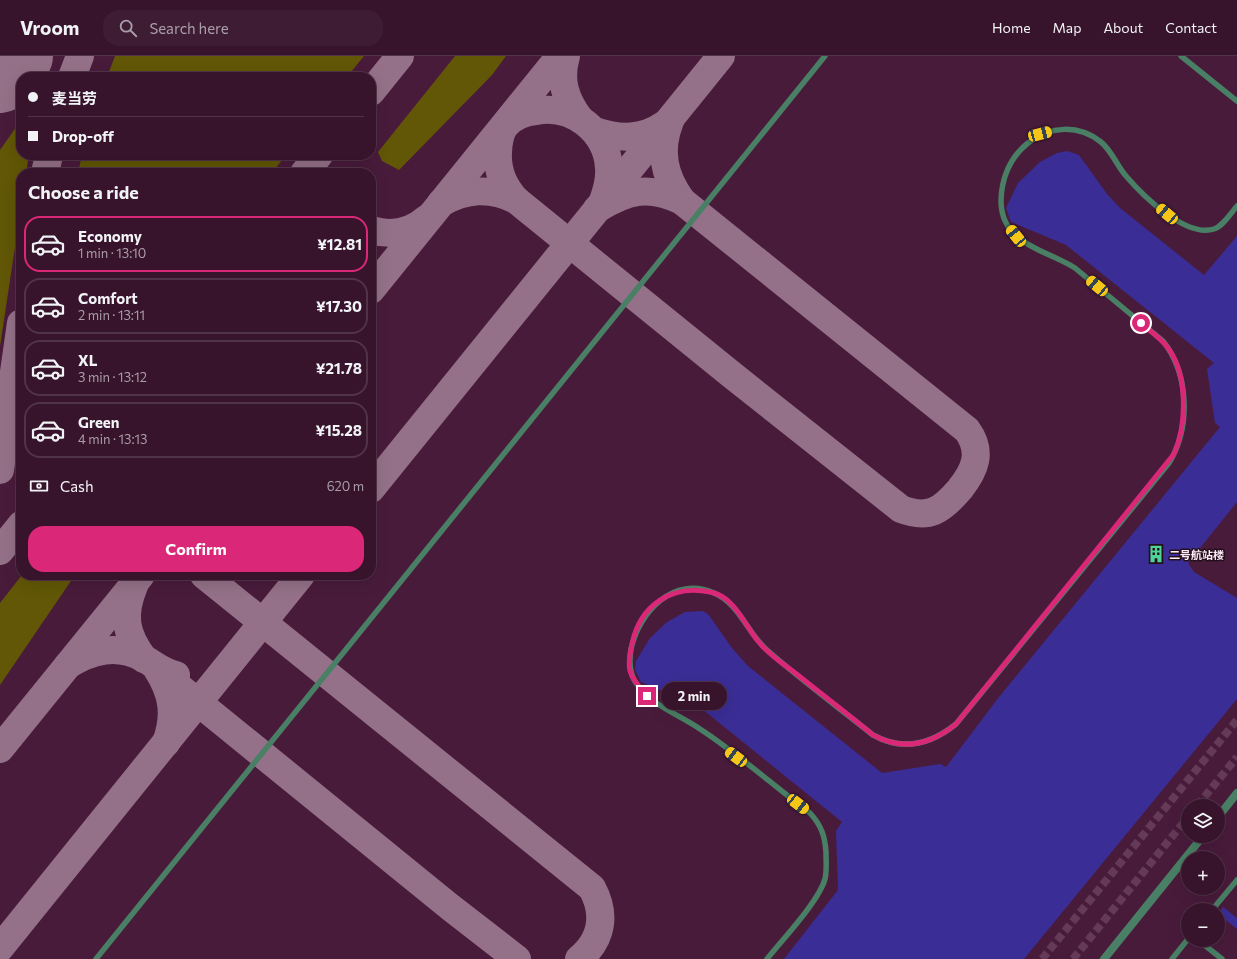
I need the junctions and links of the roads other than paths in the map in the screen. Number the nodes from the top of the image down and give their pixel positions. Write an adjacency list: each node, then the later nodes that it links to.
1 (825, 56): 12 (lane)
2 (1181, 56): 3 (lane)
3 (1237, 101)
4 (1237, 206): 13 (lane)
5 (1237, 793): 6 (street)
6 (1225, 808)
7 (1197, 843): 14 (street)
8 (1237, 880): 9 (lane)
9 (1218, 903)
10 (1182, 947): 15 (lane)
11 (1207, 947): 16 (lane)
12 (96, 959)
13 (767, 959)
14 (1104, 959)
15 (1172, 959)
16 (1222, 959)

